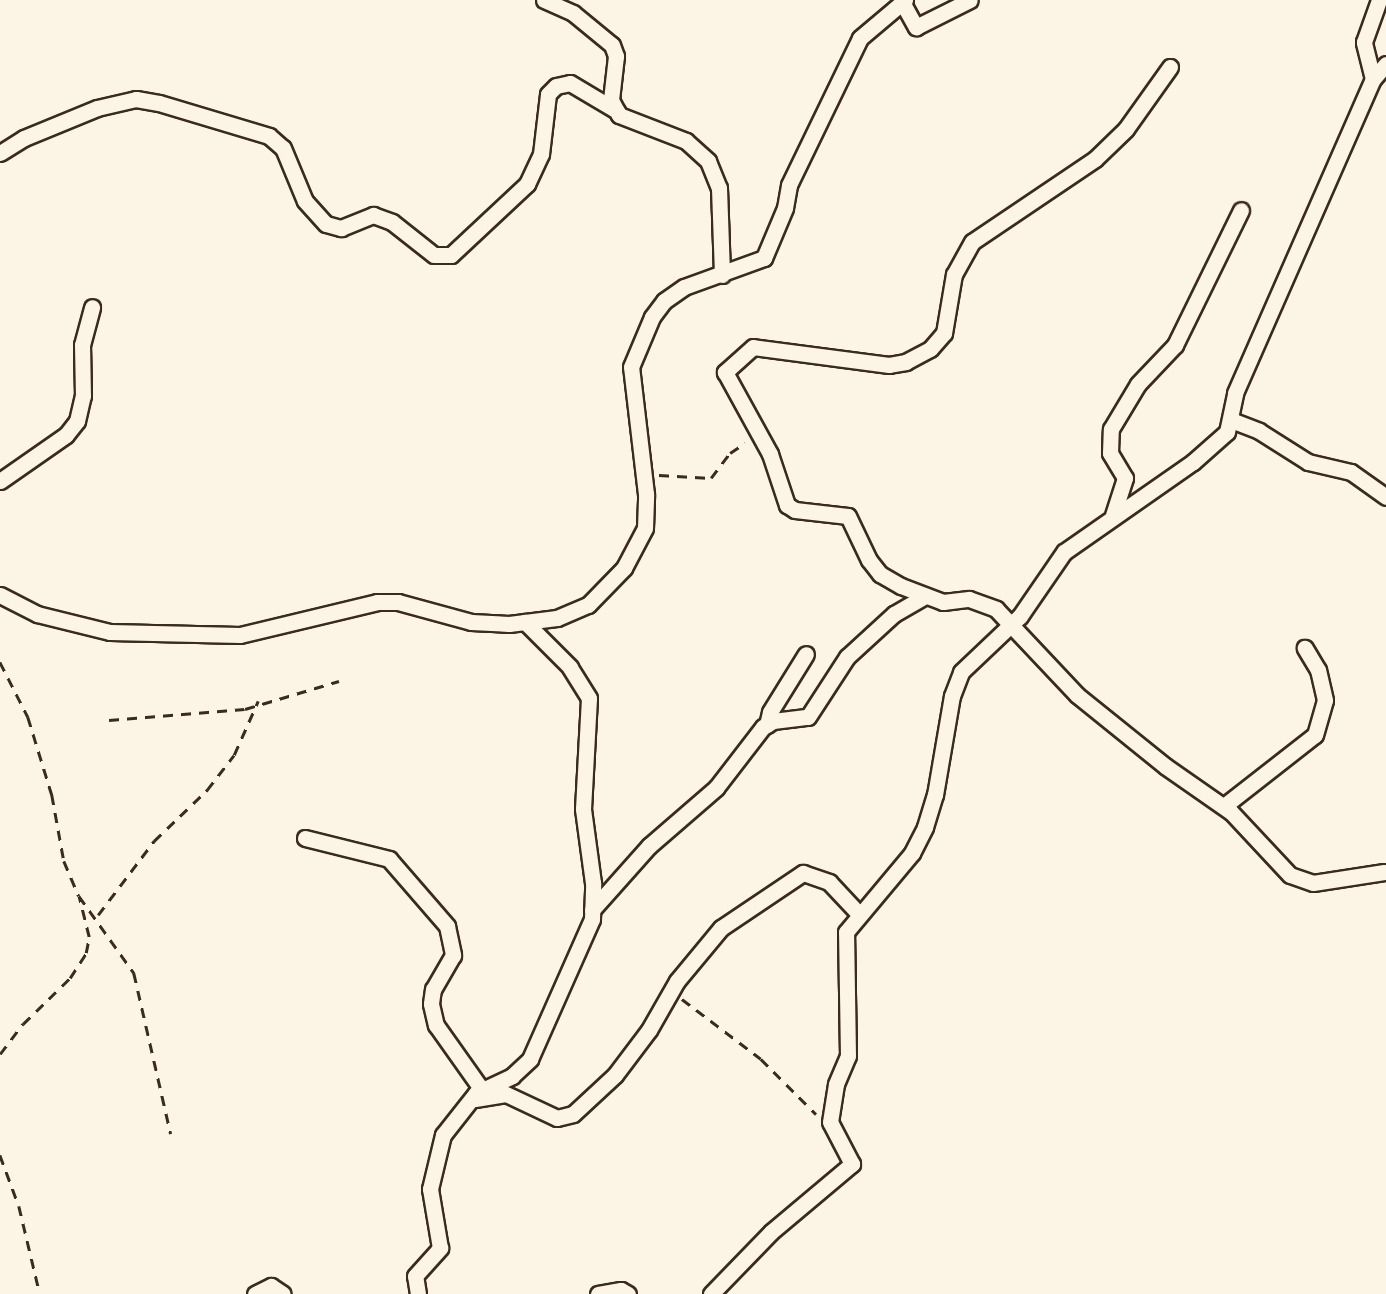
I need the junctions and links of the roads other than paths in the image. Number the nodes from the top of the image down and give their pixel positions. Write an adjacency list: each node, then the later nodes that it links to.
1 (544, 0): 8 (street)
2 (970, 0): 4 (street)
3 (1379, 0): 7 (street)
4 (904, 1): 11 (street)
5 (1386, 64): 7 (street)
6 (1170, 66): 18 (street)
7 (1373, 79): 13 (street)
8 (616, 110): 9 (street); 11 (street)
9 (0, 153)
10 (1240, 210): 16 (street)
11 (722, 274): 19 (street)
12 (92, 307): 14 (street)
13 (1230, 420): 15 (street); 16 (street)
14 (0, 481)
15 (1386, 497)
16 (1113, 514): 20 (street)
17 (0, 595): 19 (street)
18 (924, 597): 20 (street); 23 (street)
19 (524, 622): 27 (street)
20 (1011, 625): 24 (street); 28 (street)
21 (1305, 648): 24 (street)
22 (806, 654): 23 (street)
23 (767, 725): 27 (street)
24 (1224, 806): 26 (street)
25 (305, 838): 29 (street)
26 (1385, 873)
27 (592, 910): 29 (street)
28 (859, 914): 29 (street); 35 (street)
29 (477, 1095): 32 (street)
30 (255, 1294): 31 (street)
31 (283, 1294)
32 (418, 1294)
33 (598, 1294): 34 (street)
34 (628, 1294)
35 (711, 1294)

